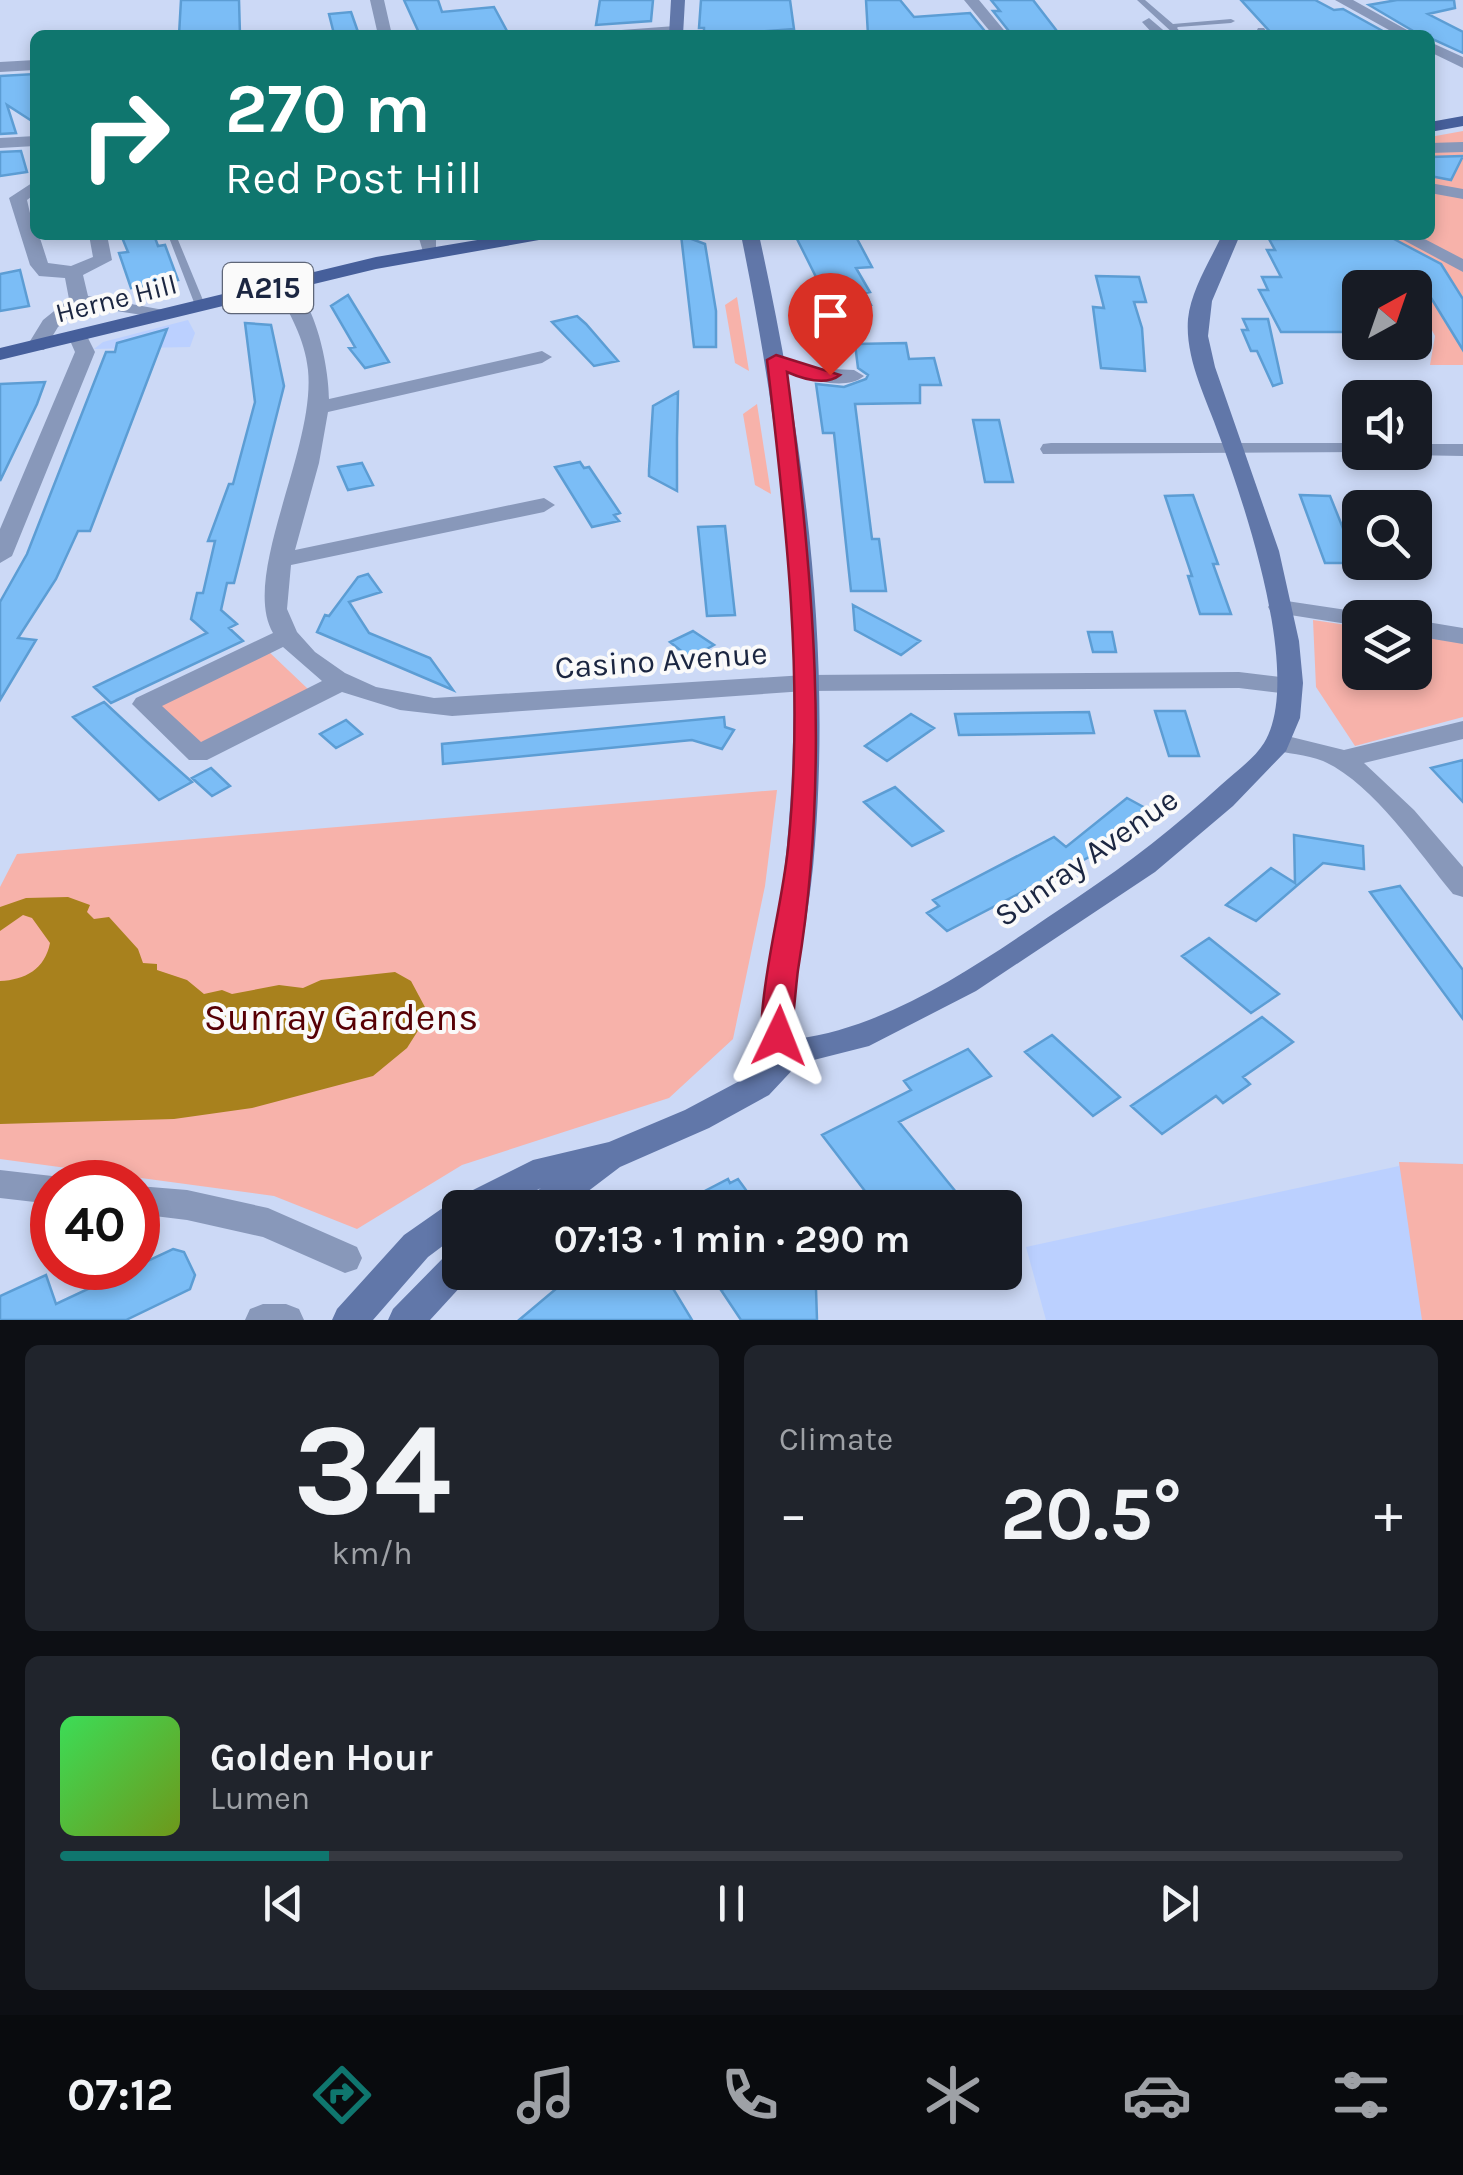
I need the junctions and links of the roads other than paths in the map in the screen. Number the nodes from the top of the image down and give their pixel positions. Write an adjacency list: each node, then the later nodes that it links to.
1 (377, 0): 8 (street)
2 (678, 0): 9 (street)
3 (970, 0): 10 (street)
4 (1141, 0): 12 (lane)
5 (1347, 1): 14 (street)
6 (1149, 22): 11 (street)
7 (1231, 22): 13 (lane)
8 (383, 30)
9 (675, 30)
10 (997, 30)
11 (1165, 30)
12 (1166, 30)
13 (1174, 30)
14 (1400, 30)
15 (1435, 49): 16 (street)
16 (1463, 63)
17 (30, 65): 18 (street)
18 (0, 67)
19 (1463, 121): 20 (main road)
20 (1435, 126)
21 (30, 140): 22 (street)
22 (0, 143)
23 (1463, 147): 24 (street)
24 (1435, 148)
25 (1435, 189): 27 (street)
26 (30, 190): 28 (street)
27 (1463, 194)
28 (30, 236)
29 (31, 240): 38 (street)
30 (99, 240): 38 (street)
31 (174, 240): 41 (lane)
32 (470, 240): 36 (main road, Herne Hill / A215)
33 (751, 240): 47 (street)
34 (1229, 240): 50 (street)
35 (1413, 240): 37 (street)
36 (428, 243): 39 (main road, Herne Hill / A215)
37 (1463, 266)
38 (73, 272): 40 (street)
39 (283, 284): 41 (main road, Herne Hill / A215); 49 (street)
40 (79, 300): 42 (street); 44 (street)
41 (200, 305): 42 (main road, Herne Hill / A215)
42 (162, 315): 43 (main road, Herne Hill / A215)
43 (78, 336): 44 (main road, Herne Hill / A215); 56 (street)
44 (38, 346): 45 (main road, Herne Hill / A215)
45 (0, 354)
46 (542, 357): 49 (street)
47 (776, 360): 48 (street); 64 (street)
48 (854, 376)
49 (319, 408): 57 (street)
50 (1235, 448): 51 (street); 52 (street); 58 (street)
51 (1051, 449)
52 (1342, 450)
53 (1432, 450): 54 (street)
54 (1463, 450)
55 (544, 505): 57 (street)
56 (0, 556)
57 (281, 560): 61 (street)
58 (1280, 606): 59 (street); 65 (street)
59 (1342, 617)
60 (1432, 631): 62 (street)
61 (287, 636): 63 (street, Casino Avenue); 63 (street)
62 (1463, 636)
63 (341, 682): 64 (street, Casino Avenue)
64 (805, 684): 65 (street, Casino Avenue); 70 (street)
65 (1289, 686): 67 (street)
66 (1463, 730): 68 (street)
67 (1279, 743): 68 (street); 70 (street, Sunray Avenue)
68 (1342, 759): 69 (street)
69 (1463, 887)
70 (789, 1053): 71 (street)
71 (614, 1156): 74 (street); 75 (street)
72 (0, 1184): 73 (street)
73 (30, 1187)
74 (505, 1190)
75 (565, 1190)
76 (160, 1202): 78 (street)
77 (442, 1227): 83 (street)
78 (344, 1258)
79 (442, 1285): 80 (street)
80 (415, 1317)
81 (264, 1320): 82 (street)
82 (286, 1320)
83 (350, 1320)

